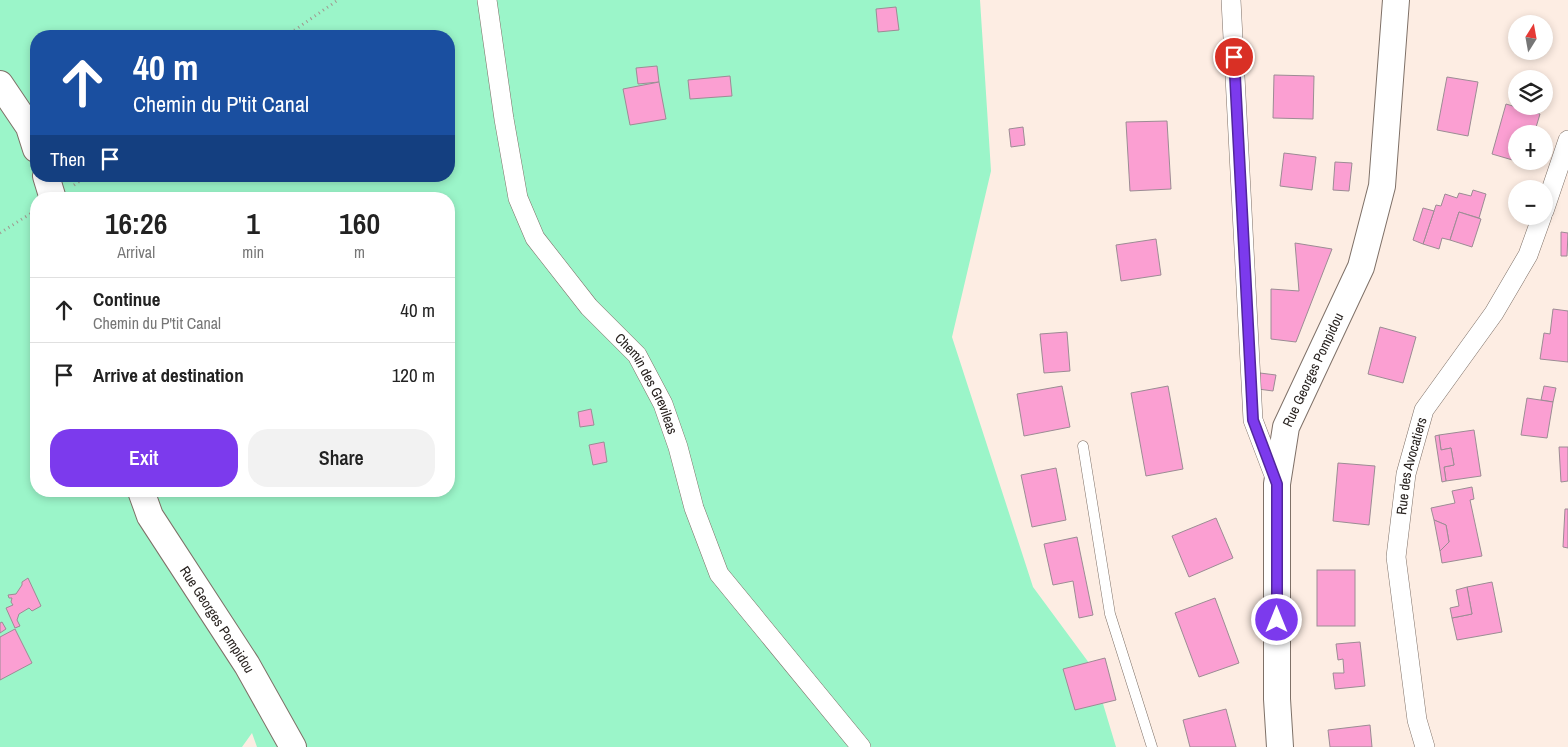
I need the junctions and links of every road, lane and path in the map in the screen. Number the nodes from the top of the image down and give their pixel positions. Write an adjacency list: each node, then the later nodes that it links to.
1 (338, 0): 5 (path)
2 (487, 0): 17 (street, Chemin des Grevileas)
3 (1231, 0): 14 (street)
4 (1396, 0): 14 (main road, Rue Georges Pompidou)
5 (295, 30)
6 (0, 84): 7 (main road)
7 (30, 130)
8 (1568, 140): 9 (street)
9 (1553, 184)
10 (30, 215): 12 (path)
11 (1539, 225): 20 (street, Rue des Avocatiers)
12 (0, 233)
13 (1083, 446): 18 (lane)
14 (1277, 484): 19 (main road, Rue Georges Pompidou)
15 (143, 497): 16 (main road, Rue Georges Pompidou)
16 (293, 747)
17 (861, 747)
18 (1152, 747)
19 (1280, 747)
20 (1425, 747)

